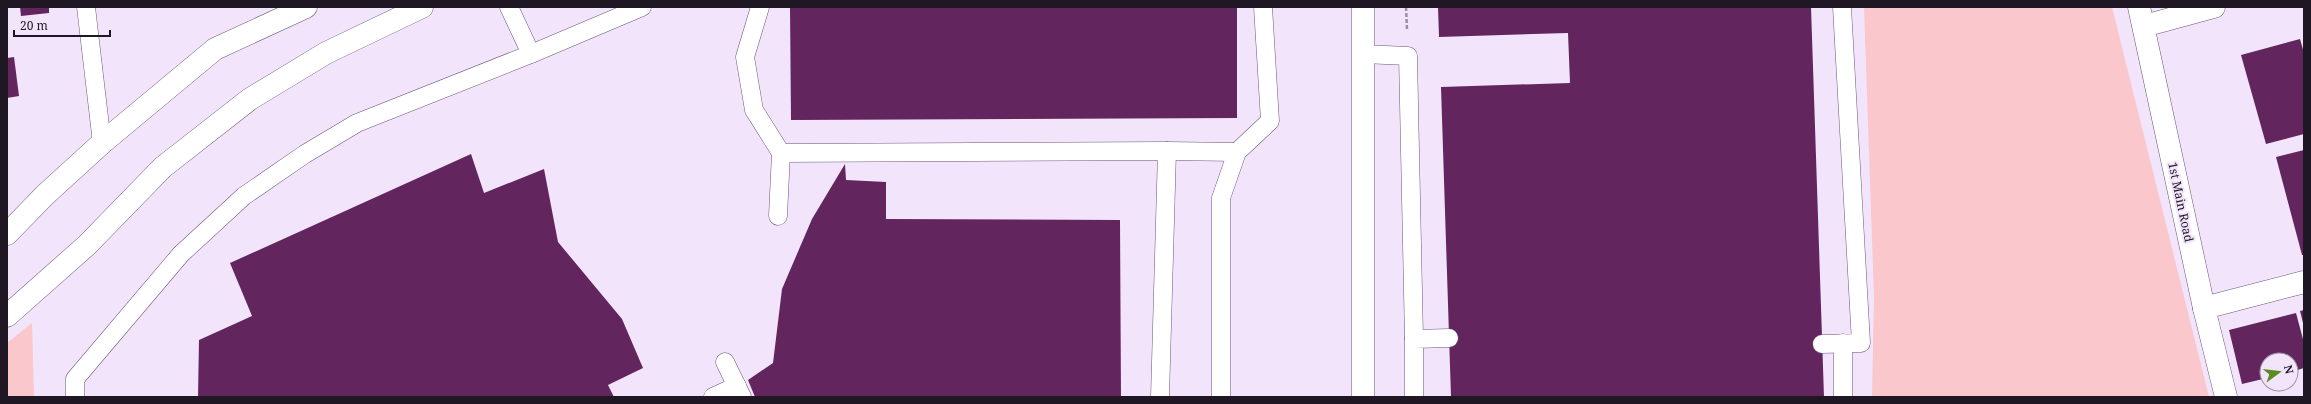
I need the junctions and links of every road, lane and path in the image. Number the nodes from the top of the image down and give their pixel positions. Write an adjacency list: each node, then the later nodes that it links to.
1 (86, 7): 14 (lane)
2 (306, 7): 14 (street)
3 (422, 7): 22 (street)
4 (509, 7): 12 (lane)
5 (642, 7): 12 (lane)
6 (760, 7): 17 (lane)
7 (1263, 7): 16 (lane)
8 (1363, 7): 13 (street)
9 (1842, 7): 25 (lane)
10 (2214, 7): 11 (street)
11 (2141, 16): 21 (street, 1st Main Road)
12 (531, 54): 29 (lane)
13 (1363, 54): 24 (lane); 33 (street)
14 (102, 143): 19 (street)
15 (1167, 151): 16 (lane); 17 (lane); 31 (lane)
16 (1237, 152): 32 (lane)
17 (781, 153): 18 (lane)
18 (778, 216)
19 (7, 234)
20 (2304, 282): 21 (street)
21 (2204, 308): 36 (street, 1st Main Road)
22 (7, 316)
23 (1449, 338): 24 (lane)
24 (1414, 339): 34 (lane)
25 (1843, 343): 26 (lane); 35 (lane)
26 (1822, 344)
27 (725, 362): 28 (lane)
28 (739, 392): 30 (lane)
29 (75, 397)
30 (713, 397)
31 (1160, 397)
32 (1221, 397)
33 (1363, 397)
34 (1414, 397)
35 (1843, 397)
36 (2226, 397)

